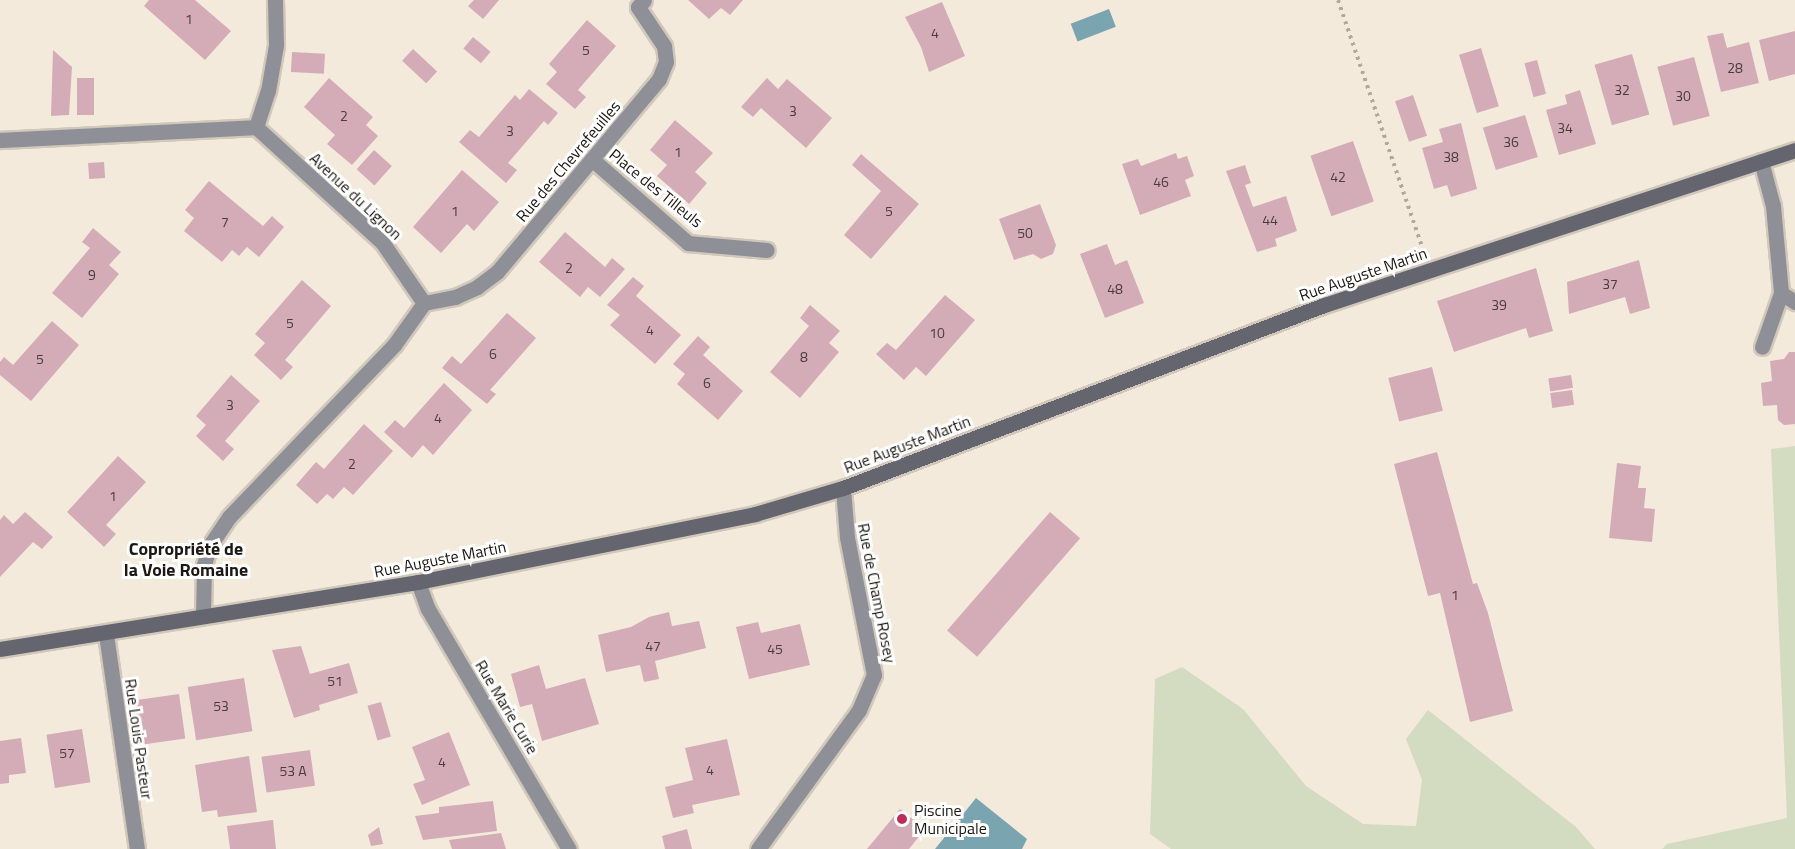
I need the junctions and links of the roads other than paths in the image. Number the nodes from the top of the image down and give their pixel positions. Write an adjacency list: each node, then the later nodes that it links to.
1 (275, 0): 3 (street)
2 (637, 2): 6 (street, Rue des Chevrefeuilles)
3 (256, 127): 4 (street); 11 (street, Avenue du Lignon)
4 (0, 140)
5 (1795, 150): 7 (main road, Rue Auguste Martin)
6 (594, 160): 8 (street, Place des Tilleuls); 11 (street, Rue des Chevrefeuilles)
7 (1761, 161): 9 (street); 13 (main road, Rue Auguste Martin)
8 (767, 250)
9 (1781, 293): 10 (street); 12 (street)
10 (1795, 302)
11 (424, 303): 15 (street)
12 (1762, 347)
13 (843, 488): 14 (main road, Rue Auguste Martin); 20 (street, Rue de Champ Rosey)
14 (418, 582): 15 (main road, Rue Auguste Martin); 19 (street, Rue Marie Curie)
15 (203, 616): 16 (main road, Rue Auguste Martin)
16 (106, 634): 17 (main road, Rue Auguste Martin); 18 (street, Rue Louis Pasteur)
17 (0, 649)
18 (137, 849)
19 (569, 849)
20 (758, 849)

